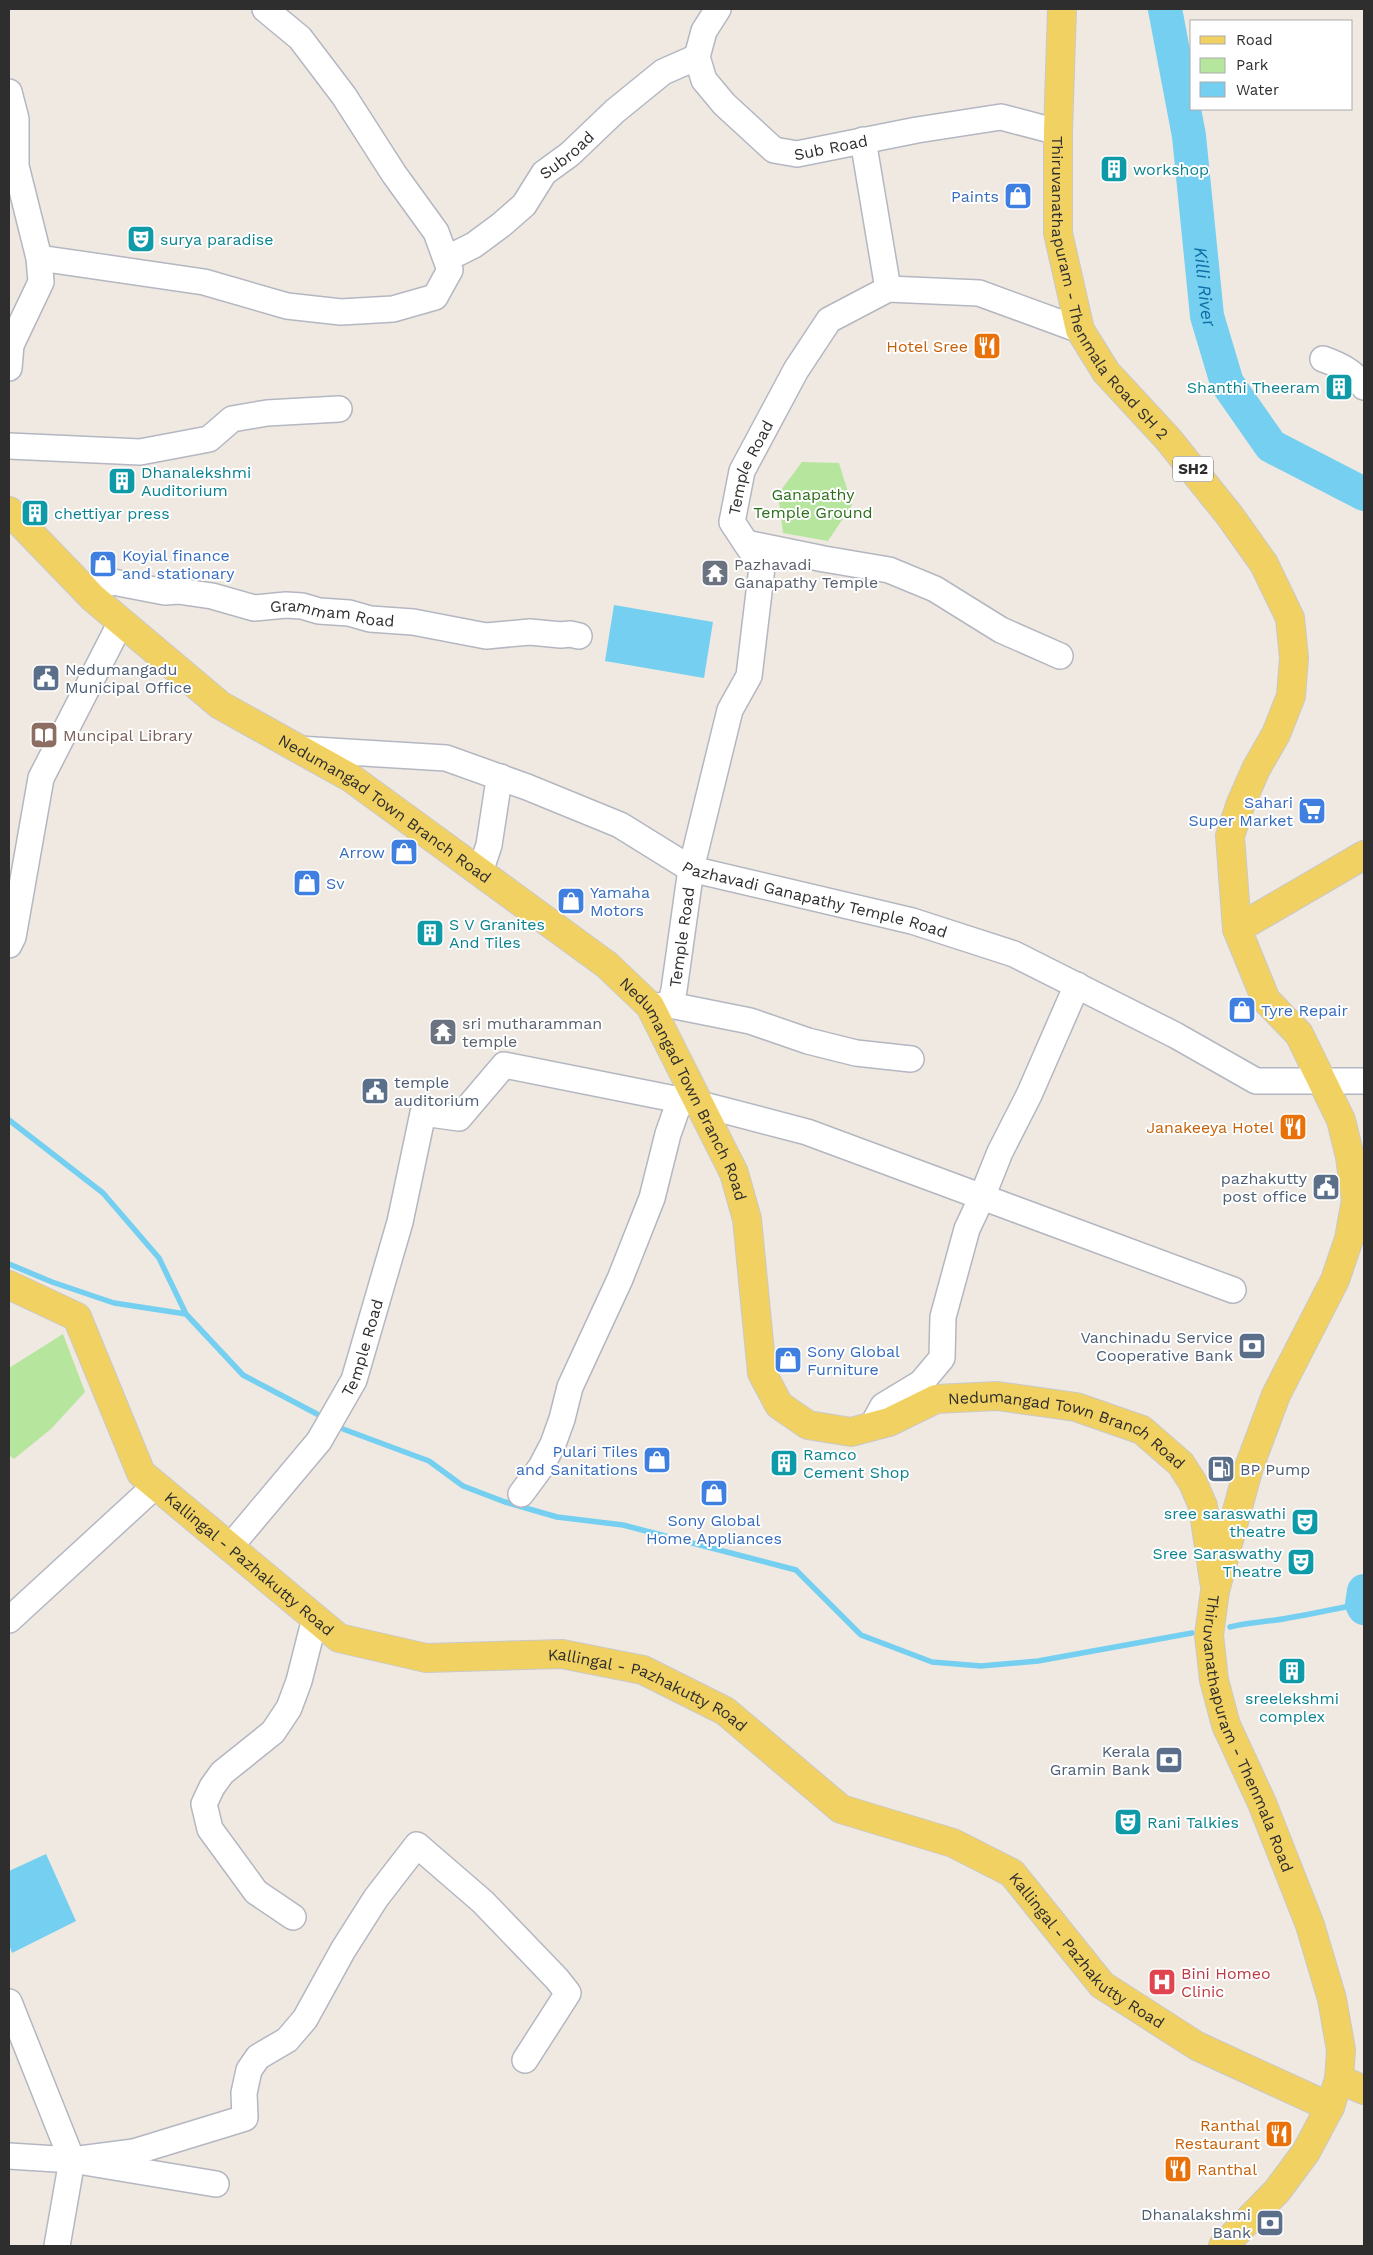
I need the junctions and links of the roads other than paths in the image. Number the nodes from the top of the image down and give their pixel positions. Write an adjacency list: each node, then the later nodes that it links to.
1 (265, 9): 8 (street)
2 (718, 9): 4 (street)
3 (1062, 9): 6 (main road, Thiruvanathapuram - Thenmala Road SH 2 / SH2)
4 (697, 57): 7 (street, Sub Road); 8 (street, Subroad)
5 (9, 92): 9 (street)
6 (1058, 132): 7 (street, Sub Road); 12 (main road, Thiruvanathapuram - Thenmala Road SH 2 / SH2)
7 (863, 140): 11 (street)
8 (451, 255): 9 (street); 10 (street)
9 (39, 258): 14 (street)
10 (459, 279)
11 (888, 289): 12 (street); 19 (street, Temple Road)
12 (1080, 330): 29 (main road, Thiruvanathapuram - Thenmala Road SH 2 / SH2)
13 (1323, 359): 15 (street)
14 (9, 368)
15 (1364, 387)
16 (339, 409): 17 (street)
17 (9, 446)
18 (9, 511): 20 (main road, Nedumangad Town Branch Road)
19 (746, 543): 23 (street); 27 (street, Temple Road)
20 (93, 598): 21 (main road, Nedumangad Town Branch Road); 22 (street, Grammam Road)
21 (121, 622): 24 (main road, Nedumangad Town Branch Road); 30 (street)
22 (578, 636)
23 (1060, 656)
24 (298, 749): 25 (street, Pazhavadi Ganapathy Temple Road); 28 (main road, Nedumangad Town Branch Road)
25 (501, 777): 27 (street, Pazhavadi Ganapathy Temple Road); 28 (street)
26 (1364, 855): 29 (main road)
27 (691, 869): 31 (street, Pazhavadi Ganapathy Temple Road); 32 (street, Temple Road)
28 (480, 872): 32 (main road, Nedumangad Town Branch Road)
29 (1237, 929): 34 (main road, Thiruvanathapuram - Thenmala Road / SH2)
30 (9, 944)
31 (1077, 984): 34 (street, Pazhavadi Ganapathy Temple Road); 37 (street)
32 (660, 1006): 33 (street); 36 (main road, Nedumangad Town Branch Road)
33 (912, 1059)
34 (1322, 1080): 35 (street, Pazhavadi Ganapathy Temple Road); 44 (main road, Thiruvanathapuram - Thenmala Road / SH2)
35 (1364, 1081)
36 (690, 1102): 37 (street); 40 (main road, Nedumangad Town Branch Road); 42 (street); 43 (street, Temple Road)
37 (982, 1197): 39 (street); 40 (street)
38 (9, 1285): 41 (main road, Kallingal - Pazhakutty Road)
39 (1232, 1290)
40 (872, 1426): 44 (main road, Nedumangad Town Branch Road)
41 (156, 1485): 43 (main road, Kallingal - Pazhakutty Road); 46 (street)
42 (521, 1494)
43 (230, 1547): 45 (main road, Kallingal - Pazhakutty Road)
44 (1215, 1591): 50 (main road, Thiruvanathapuram - Thenmala Road / SH2)
45 (315, 1618): 47 (street); 52 (main road, Kallingal - Pazhakutty Road)
46 (9, 1620)
47 (293, 1917)
48 (9, 2002): 54 (street)
49 (525, 2060): 54 (street)
50 (1339, 2079): 51 (main road); 52 (main road, Thiruvanathapuram - Thenmala Road / SH2)
51 (1364, 2090)
52 (1330, 2107): 57 (main road, Thiruvanathapuram - Thenmala Road / SH2)
53 (9, 2156): 54 (street)
54 (72, 2160): 55 (street); 56 (street)
55 (216, 2184)
56 (57, 2246)
57 (1223, 2246)

